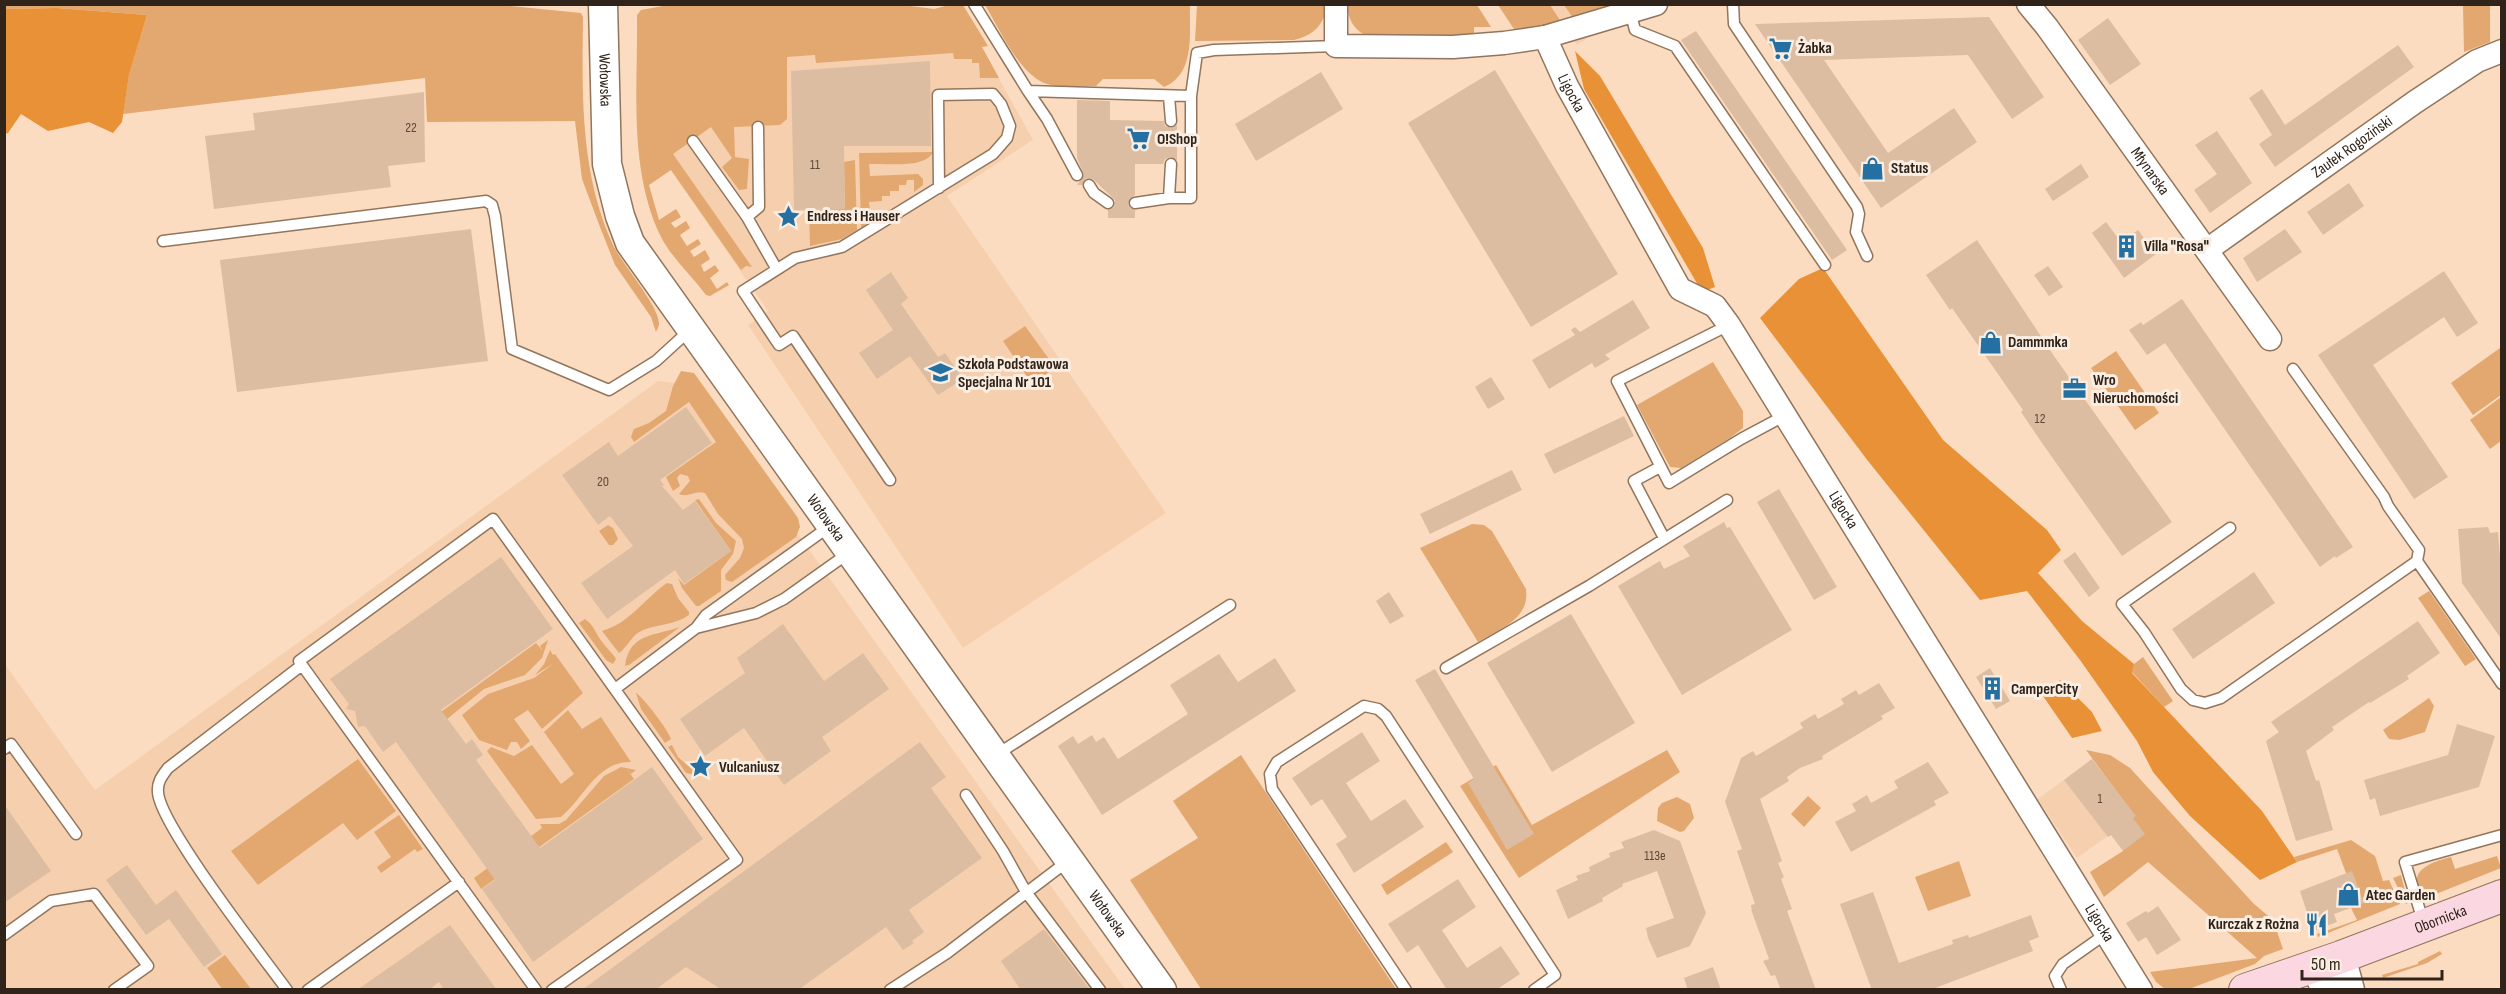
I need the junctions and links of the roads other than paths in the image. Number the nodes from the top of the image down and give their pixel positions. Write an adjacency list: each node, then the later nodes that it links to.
1 (603, 4): 31 (street, Wołowska)
2 (974, 4): 11 (lane)
3 (1336, 4): 9 (street)
4 (1656, 4): 7 (street)
5 (1732, 4): 27 (lane)
6 (2028, 4): 26 (street, Młynarska)
7 (1630, 11): 8 (street); 28 (lane)
8 (1545, 38): 9 (street); 30 (street, Ligocka)
9 (1336, 46): 13 (lane)
10 (2502, 51): 26 (street, Zaułek Rogoziński)
11 (1028, 92): 12 (lane); 18 (lane)
12 (1169, 96): 13 (lane); 14 (lane)
13 (1191, 96): 21 (lane)
14 (1171, 121)
15 (758, 127): 24 (lane)
16 (693, 141): 24 (lane)
17 (1170, 164): 21 (lane)
18 (1077, 175)
19 (1089, 186): 23 (lane)
20 (939, 188): 20 (lane); 29 (lane)
21 (1169, 198): 22 (lane)
22 (1135, 202)
23 (1108, 203)
24 (747, 217): 29 (lane)
25 (163, 241): 31 (lane)
26 (2207, 250): 32 (street, Młynarska)
27 (1867, 256)
28 (1825, 265)
29 (776, 268): 36 (lane)
30 (1729, 325): 34 (street, Ligocka); 35 (lane)
31 (691, 329): 38 (street, Wołowska)
32 (2270, 339)
33 (2293, 369): 42 (lane)
34 (1784, 416): 35 (lane); 59 (street, Ligocka)
35 (1660, 466): 40 (lane)
36 (890, 480)
37 (1727, 500): 40 (lane)
38 (831, 525): 41 (street, Wołowska); 44 (lane)
39 (2230, 528): 42 (lane)
40 (1664, 538): 46 (lane)
41 (850, 551): 44 (lane); 50 (street, Wołowska)
42 (2417, 561): 47 (lane)
43 (1230, 605): 50 (lane)
44 (696, 628): 48 (lane)
45 (302, 665): 48 (lane); 55 (lane); 63 (lane)
46 (1446, 668)
47 (2502, 684)
48 (615, 689): 66 (lane)
49 (4, 749): 52 (lane)
50 (996, 755): 54 (street, Wołowska)
51 (966, 795): 56 (lane)
52 (76, 834)
53 (2502, 835): 58 (lane)
54 (1071, 860): 56 (lane); 69 (street, Wołowska)
55 (459, 882): 64 (lane); 65 (lane)
56 (1026, 891): 67 (lane); 68 (lane)
57 (2502, 896): 58 (main road, Obornicka)
58 (2424, 924): 61 (main road, Obornicka)
59 (2108, 933): 72 (lane); 73 (street, Ligocka)
60 (4, 935): 62 (lane)
61 (2327, 971): 74 (main road, Obornicka); 75 (street)
62 (114, 990)
63 (287, 990)
64 (308, 990)
65 (536, 990)
66 (552, 990)
67 (890, 990)
68 (1100, 990)
69 (1162, 990)
70 (1406, 990): 71 (lane)
71 (1534, 990)
72 (2061, 990)
73 (2141, 990)
74 (2245, 990)
75 (2350, 990)

